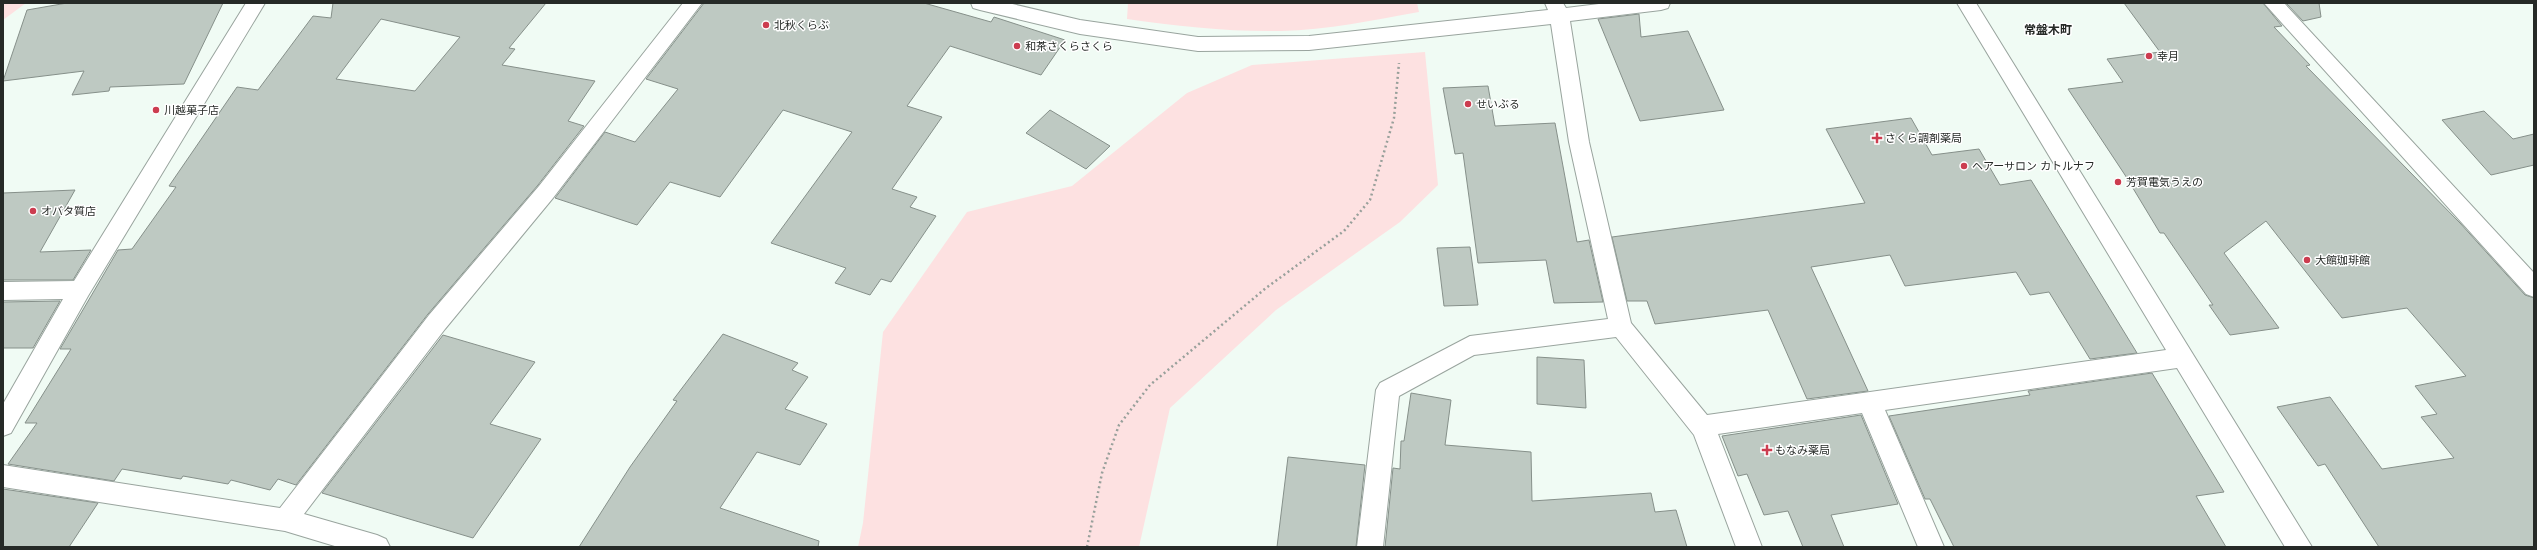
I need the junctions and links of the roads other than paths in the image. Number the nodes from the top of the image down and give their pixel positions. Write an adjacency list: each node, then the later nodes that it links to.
1 (256, 3): 9 (street)
2 (693, 3): 17 (street)
3 (980, 3): 7 (street)
4 (1661, 3): 7 (street)
5 (1966, 3): 12 (street)
6 (2273, 3): 8 (street)
7 (1557, 9): 11 (street)
8 (2534, 288)
9 (80, 290): 10 (street); 14 (street)
10 (3, 291)
11 (1621, 327): 15 (street); 19 (street)
12 (2183, 358): 13 (street); 22 (street)
13 (1868, 401): 15 (street); 21 (street)
14 (3, 426)
15 (1702, 426): 20 (street)
16 (3, 476): 17 (street)
17 (285, 520): 18 (street)
18 (377, 547)
19 (1370, 547)
20 (1749, 547)
21 (1931, 547)
22 (2299, 547)

